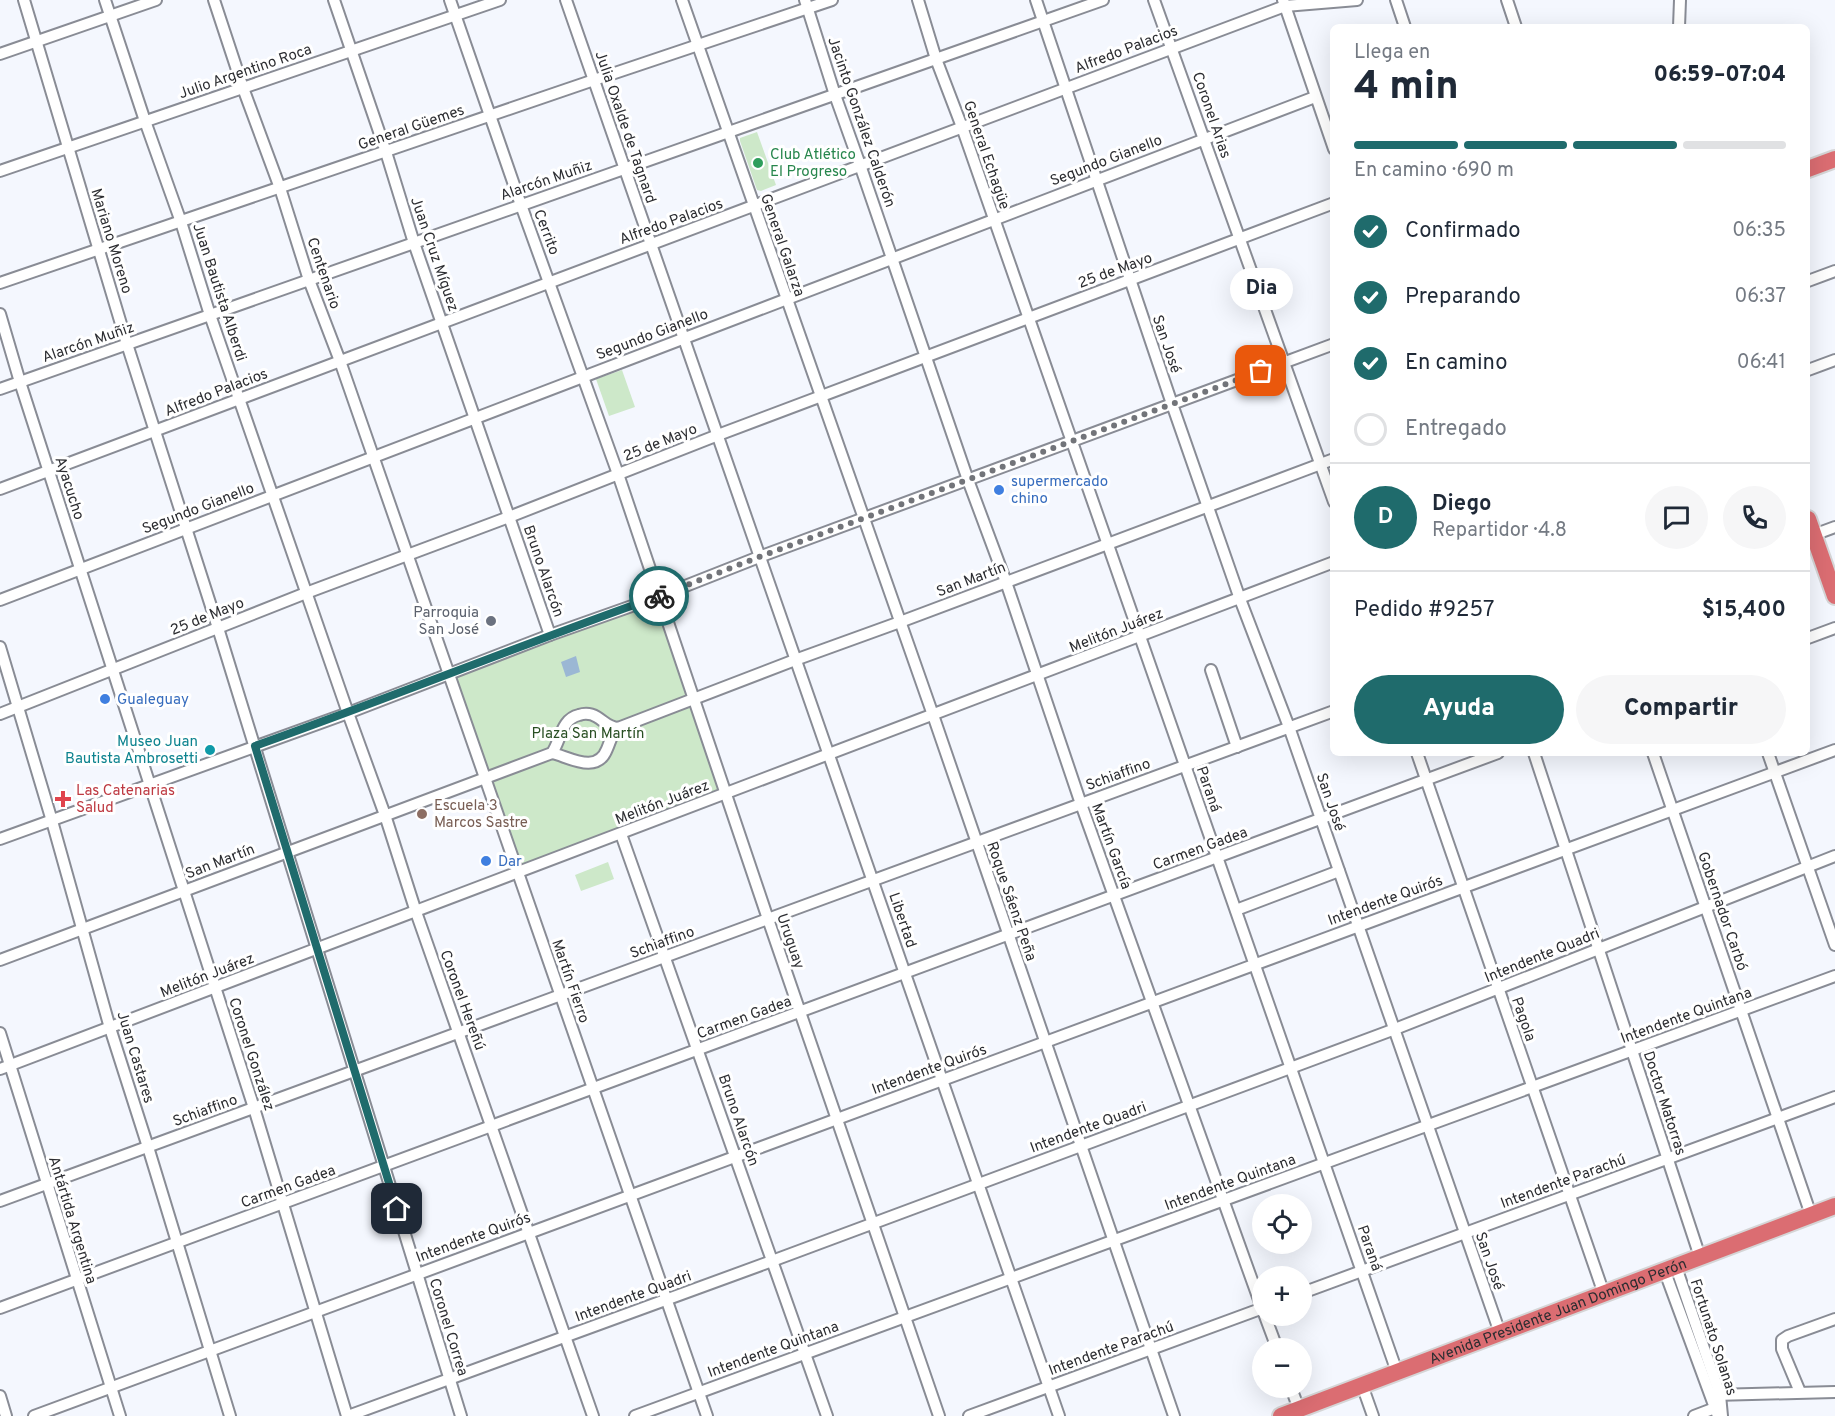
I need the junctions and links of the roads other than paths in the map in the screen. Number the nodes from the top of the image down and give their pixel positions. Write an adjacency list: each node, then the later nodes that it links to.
1 (24, 0): 27 (street, Mariano Moreno)
2 (105, 0): 22 (street, Juan Bautista Alberdi)
3 (156, 0): 22 (street)
4 (214, 0): 34 (street, Centenario)
5 (334, 0): 30 (street, Juan Cruz Míguez)
6 (450, 0): 21 (street, Cerrito)
7 (500, 0): 21 (street, Julio Argentino Roca)
8 (566, 0): 33 (street, Julia Oxalde de Tagnard)
9 (682, 0): 28 (street, General Galarza)
10 (832, 0): 20 (street, General Güemes)
11 (918, 0): 32 (street, General Echagüe)
12 (1036, 0): 23 (street, San José)
13 (1103, 0): 23 (street, Alarcón Muñiz)
14 (1154, 0): 29 (street, Coronel Arias)
15 (1357, 0): 19 (street, Alfredo Palacios)
16 (1396, 0): 24 (street)
17 (1507, 0): 25 (street)
18 (1680, 0): 26 (street)
19 (1284, 3): 29 (street, Alfredo Palacios); 37 (street)
20 (806, 4): 28 (street, General Güemes); 36 (street, Jacinto González Calderón)
21 (455, 15): 30 (street, Julio Argentino Roca); 38 (street, Cerrito)
22 (111, 16): 27 (street); 39 (street, Juan Bautista Alberdi)
23 (1043, 21): 32 (street, Alarcón Muñiz); 35 (street, San José)
24 (1404, 24)
25 (1515, 24)
26 (1679, 24)
27 (36, 41): 31 (street); 44 (street, Mariano Moreno)
28 (698, 46): 33 (street, General Güemes); 41 (street, General Galarza)
29 (1173, 48): 35 (street, Alfredo Palacios); 42 (street, Coronel Arias)
30 (350, 51): 34 (street, Julio Argentino Roca); 45 (street, Juan Cruz Míguez)
31 (0, 54)
32 (936, 59): 36 (street, Alarcón Muñiz); 40 (street, General Echagüe)
33 (594, 80): 38 (street, General Güemes); 49 (street, Julia Oxalde de Tagnard)
34 (243, 88): 39 (street, Julio Argentino Roca); 52 (street, Centenario)
35 (1067, 88): 40 (street, Alfredo Palacios); 51 (street, San José)
36 (835, 95): 41 (street, Alarcón Muñiz); 47 (street, Jacinto González Calderón)
37 (1315, 97): 42 (street, Segundo Gianello); 43 (street)
38 (491, 116): 45 (street, General Güemes); 53 (street, Cerrito)
39 (145, 121): 44 (street, Julio Argentino Roca); 57 (street, Juan Bautista Alberdi)
40 (962, 127): 47 (street, Alfredo Palacios); 56 (street, General Echagüe)
41 (729, 132): 49 (street, Alarcón Muñiz); 55 (street, General Galarza)
42 (1204, 138): 51 (street, Segundo Gianello); 58 (street, Coronel Arias)
43 (1330, 138)
44 (68, 148): 50 (street, Julio Argentino Roca); 61 (street, Mariano Moreno)
45 (386, 152): 52 (street, General Güemes); 59 (street, Juan Cruz Míguez)
46 (1835, 159): 48 (highway)
47 (860, 165): 55 (street, Alfredo Palacios); 62 (street, Jacinto González Calderón)
48 (1810, 168)
49 (624, 169): 53 (street, Alarcón Muñiz); 60 (street, Julia Oxalde de Tagnard)
50 (0, 171)
51 (1097, 180): 56 (street, Segundo Gianello); 66 (street, San José)
52 (280, 188): 57 (street, General Güemes); 64 (street, Centenario)
53 (521, 205): 59 (street, Alarcón Muñiz); 67 (street, Cerrito)
54 (1330, 205): 58 (street, 25 de Mayo)
55 (753, 206): 60 (street, Alfredo Palacios); 69 (street, General Galarza)
56 (993, 219): 62 (street, Segundo Gianello); 72 (street, General Echagüe)
57 (181, 222): 61 (street, General Güemes); 71 (street, Juan Bautista Alberdi)
58 (1240, 240): 66 (street, 25 de Mayo); 80 (street)
59 (414, 243): 64 (street, Alarcón Muñiz); 73 (street, Juan Cruz Míguez)
60 (652, 244): 67 (street, Alfredo Palacios); 74 (street, Julia Oxalde de Tagnard)
61 (100, 250): 68 (street, General Güemes); 75 (street, Mariano Moreno)
62 (892, 258): 69 (street, Segundo Gianello); 77 (street, Jacinto González Calderón)
63 (1835, 271): 65 (street)
64 (309, 280): 71 (street, Alarcón Muñiz); 79 (street, Centenario)
65 (1810, 280)
66 (1130, 281): 72 (street, 25 de Mayo); 87 (street, San José)
67 (550, 282): 73 (street, Alfredo Palacios); 82 (street, Cerrito)
68 (0, 284)
69 (786, 299): 74 (street, Segundo Gianello); 85 (street, General Galarza)
70 (0, 314): 83 (street, Ayacucho)
71 (210, 315): 75 (street, Alarcón Muñiz); 86 (street, Juan Bautista Alberdi)
72 (1029, 319): 77 (street, 25 de Mayo); 91 (street, Paraná)
73 (442, 323): 79 (street, Alfredo Palacios); 88 (street, Juan Cruz Míguez)
74 (684, 338): 82 (street, Segundo Gianello); 90 (street, Julia Oxalde de Tagnard)
75 (127, 344): 83 (street, Alarcón Muñiz); 89 (street, Mariano Moreno)
76 (1330, 345): 80 (street)
77 (926, 356): 85 (street, 25 de Mayo); 97 (street, Martín García)
78 (1835, 360): 81 (street)
79 (340, 361): 86 (street, Alfredo Palacios); 92 (street, Centenario)
80 (1283, 363): 87 (street); 94 (street)
81 (1810, 369)
82 (584, 376): 88 (street, Segundo Gianello); 96 (street, Cerrito)
83 (20, 382): 84 (street, Alarcón Muñiz); 95 (street, Ayacucho)
84 (0, 389)
85 (821, 396): 90 (street, 25 de Mayo); 103 (street, Roque Sáenz Peña)
86 (240, 399): 89 (street, Alfredo Palacios); 100 (street, Juan Bautista Alberdi)
87 (1172, 404): 91 (street); 101 (street, San José)
88 (474, 418): 92 (street, Segundo Gianello); 102 (street, Juan Cruz Míguez)
89 (156, 430): 95 (street, Alfredo Palacios); 105 (street, Mariano Moreno)
90 (718, 435): 96 (street, 25 de Mayo); 110 (street, Libertad)
91 (1072, 441): 97 (street); 108 (street, Paraná)
92 (373, 457): 100 (street, Segundo Gianello); 109 (street, Centenario)
93 (1330, 460): 94 (street, San Martín)
94 (1320, 464): 99 (street); 101 (street, San Martín)
95 (49, 470): 98 (street, Alfredo Palacios); 112 (street, Ayacucho)
96 (618, 474): 102 (street, 25 de Mayo); 115 (street, Uruguay)
97 (968, 480): 103 (street); 113 (street, Martín García)
98 (0, 489)
99 (1330, 491)
100 (272, 496): 105 (street, Segundo Gianello); 114 (street, Juan Bautista Alberdi)
101 (1209, 506): 108 (street, San Martín); 117 (street, San José)
102 (509, 518): 109 (street, 25 de Mayo); 122 (street, Bruno Alarcón)
103 (863, 519): 110 (street); 119 (street, Roque Sáenz Peña)
104 (1835, 527): 106 (street)
105 (186, 529): 112 (street, Segundo Gianello); 120 (street, Mariano Moreno)
106 (1810, 530)
107 (1810, 533): 116 (highway)
108 (1107, 544): 113 (street, San Martín); 123 (street, Paraná)
109 (407, 555): 114 (street, 25 de Mayo); 129 (street, Martín Fierro)
110 (759, 557): 115 (street); 126 (street, Libertad)
111 (1330, 564): 117 (street, Melitón Juárez)
112 (80, 569): 118 (street, Segundo Gianello); 127 (street, Ayacucho)
113 (1006, 582): 119 (street, San Martín); 130 (street, Martín García)
114 (306, 593): 120 (street, 25 de Mayo); 134 (street, Coronel Hereñú)
115 (660, 596): 122 (street); 131 (street, Uruguay)
116 (1835, 596)
117 (1240, 599): 123 (street, Melitón Juárez); 137 (street, San José)
118 (0, 600)
119 (900, 622): 126 (street, San Martín); 136 (street, Roque Sáenz Peña)
120 (218, 628): 127 (street, 25 de Mayo); 139 (street, Coronel Correa)
121 (1835, 628): 124 (street)
122 (550, 635): 129 (street)
123 (1140, 637): 130 (street, Melitón Juárez); 149 (street, Paraná)
124 (1810, 637)
125 (0, 647): 132 (street, Juan Castares)
126 (795, 660): 131 (street, San Martín); 143 (street, Libertad)
127 (113, 669): 132 (street, 25 de Mayo); 153 (street, Coronel González)
128 (1211, 670): 140 (street)
129 (448, 673): 134 (street); 151 (street, Martín Fierro)
130 (1038, 676): 136 (street, Melitón Juárez); 155 (street, Martín García)
131 (695, 699): 138 (street, San Martín); 154 (street, Uruguay)
132 (18, 707): 135 (street, 25 de Mayo); 159 (street, Juan Castares)
133 (1330, 712): 137 (street, Schiaffino)
134 (348, 713): 139 (street); 157 (street, Coronel Hereñú)
135 (0, 714)
136 (933, 716): 143 (street, Melitón Juárez); 162 (street, Roque Sáenz Peña)
137 (1289, 727): 140 (street, Schiaffino); 158 (street, San José)
138 (618, 728): 142 (street); 142 (street)
139 (255, 746): 153 (street); 164 (street, Coronel Correa)
140 (1237, 747): 149 (street, Schiaffino)
141 (1835, 750): 150 (street, Intendente Quirós)
142 (552, 753): 151 (street, San Martín)
143 (829, 755): 154 (street, Melitón Juárez); 170 (street, Libertad)
144 (1419, 756): 152 (street, Pagola)
145 (1490, 756): 152 (street, Carmen Gadea)
146 (1535, 756): 163 (street, Doctor Matorras)
147 (1654, 756): 156 (street, Gobernador Carbó)
148 (1769, 756): 150 (street)
149 (1185, 766): 155 (street, Schiaffino); 166 (street, Paraná)
150 (1775, 772): 156 (street, Intendente Quirós); 167 (street)
151 (484, 778): 157 (street, San Martín); 169 (street, Martín Fierro)
152 (1426, 780): 158 (street, Carmen Gadea); 171 (street, Pagola)
153 (150, 784): 159 (street); 172 (street, Coronel González)
154 (726, 794): 160 (street, Melitón Juárez); 177 (street, Uruguay)
155 (1081, 804): 162 (street, Schiaffino); 173 (street, Martín García)
156 (1672, 810): 163 (street, Intendente Quirós); 174 (street, Gobernador Carbó)
157 (385, 815): 164 (street, San Martín); 176 (street, Coronel Hereñú)
158 (1321, 819): 166 (street, Carmen Gadea); 168 (street, San José)
159 (52, 821): 161 (street); 179 (street, Juan Castares)
160 (621, 834): 169 (street, Melitón Juárez); 184 (street, Bruno Alarcón)
161 (0, 839)
162 (976, 842): 170 (street, Schiaffino); 180 (street, Roque Sáenz Peña)
163 (1566, 849): 171 (street, Intendente Quirós); 183 (street, Doctor Matorras)
164 (287, 852): 172 (street, San Martín); 182 (street, Coronel Correa)
165 (1835, 856): 167 (street, Intendente Quadri)
166 (1217, 857): 173 (street, Carmen Gadea); 175 (street, Paraná)
167 (1808, 867): 174 (street, Intendente Quadri); 181 (street)
168 (1339, 871): 175 (street); 178 (street, San José)
169 (517, 873): 176 (street, Melitón Juárez); 191 (street, Martín Fierro)
170 (873, 880): 177 (street, Schiaffino); 187 (street, Libertad)
171 (1463, 887): 178 (street, Intendente Quirós); 190 (street, Pagola)
172 (184, 891): 179 (street, San Martín); 189 (street, Coronel González)
173 (1114, 896): 180 (street, Carmen Gadea); 192 (street, Martín García)
174 (1706, 907): 183 (street, Intendente Quadri); 193 (street, Gobernador Carbó)
175 (1236, 910): 186 (street, Paraná)
176 (416, 912): 182 (street, Melitón Juárez); 197 (street, Coronel Hereñú)
177 (768, 919): 184 (street, Schiaffino); 194 (street, Uruguay)
178 (1358, 926): 186 (street, Intendente Quirós); 196 (street, San José)
179 (83, 929): 185 (street, San Martín); 195 (street, Juan Castares)
180 (1008, 935): 187 (street, Carmen Gadea); 199 (street, Roque Sáenz Peña)
181 (1835, 945)
182 (317, 949): 189 (street, Melitón Juárez); 204 (street, Coronel Correa)
183 (1599, 949): 190 (street, Intendente Quadri); 201 (street, Doctor Matorras)
184 (665, 957): 191 (street, Schiaffino); 200 (street, Bruno Alarcón)
185 (0, 960)
186 (1255, 964): 192 (street, Intendente Quirós); 203 (street, Paraná)
187 (906, 973): 194 (street, Carmen Gadea); 205 (street, Libertad)
188 (1835, 976): 193 (street, Intendente Quintana)
189 (215, 988): 195 (street, Melitón Juárez); 210 (street, Coronel González)
190 (1498, 989): 196 (street, Intendente Quadri); 206 (street, Pagola)
191 (560, 995): 197 (street, Schiaffino); 207 (street, Martín Fierro)
192 (1152, 1002): 199 (street, Intendente Quirós); 209 (street, Martín García)
193 (1741, 1011): 201 (street, Intendente Quintana); 211 (street, Gobernador Carbó)
194 (800, 1012): 200 (street, Carmen Gadea); 212 (street, Uruguay)
195 (110, 1028): 202 (street, Melitón Juárez); 216 (street, Juan Castares)
196 (1395, 1029): 203 (street, Intendente Quadri); 214 (street, San José)
197 (459, 1032): 204 (street, Schiaffino); 213 (street, Coronel Hereñú)
198 (0, 1033): 202 (street, Antártida Argentina)
199 (1045, 1042): 205 (street, Intendente Quirós); 215 (street, Roque Sáenz Peña)
200 (698, 1050): 207 (street, Carmen Gadea); 217 (street, Bruno Alarcón)
201 (1632, 1050): 206 (street, Intendente Quintana); 218 (street, Doctor Matorras)
202 (5, 1067): 221 (street, Antártida Argentina)
203 (1291, 1068): 209 (street, Intendente Quadri); 219 (street, Paraná)
204 (355, 1071): 210 (street, Schiaffino); 220 (street, Coronel Correa)
205 (943, 1080): 212 (street, Intendente Quirós); 222 (street, Libertad)
206 (1532, 1087): 214 (street, Intendente Quintana); 224 (street, Pagola)
207 (592, 1089): 213 (street, Carmen Gadea); 223 (street, Martín Fierro)
208 (1835, 1097): 211 (street, Intendente Parachú)
209 (1189, 1106): 215 (street, Intendente Quadri); 225 (street, Martín García)
210 (254, 1108): 216 (street, Schiaffino); 227 (street, Coronel González)
211 (1778, 1118): 218 (street, Intendente Parachú); 229 (street, Gobernador Carbó)
212 (837, 1119): 217 (street, Intendente Quirós); 230 (street, Uruguay)
213 (492, 1126): 220 (street, Carmen Gadea); 231 (street, Coronel Hereñú)
214 (1427, 1126): 219 (street, Intendente Quintana); 232 (street, San José)
215 (1081, 1146): 222 (street, Intendente Quadri); 233 (street, Roque Sáenz Peña)
216 (148, 1147): 221 (street, Schiaffino); 234 (street, Juan Castares)
217 (736, 1156): 223 (street, Intendente Quirós); 236 (street, Bruno Alarcón)
218 (1668, 1158): 224 (street, Intendente Parachú); 235 (street, Doctor Matorras)
219 (1324, 1163): 225 (street, Intendente Quintana); 238 (street, Paraná)
220 (383, 1166): 227 (street, Carmen Gadea); 239 (street, Coronel Correa)
221 (46, 1184): 226 (street, Schiaffino); 241 (street, Antártida Argentina)
222 (979, 1184): 230 (street, Intendente Quadri); 240 (street, Libertad)
223 (630, 1195): 231 (street, Intendente Quirós); 245 (street, Martín Fierro)
224 (1570, 1195): 232 (street, Intendente Parachú); 244 (street, Pagola)
225 (1223, 1200): 233 (street, Intendente Quintana); 242 (street, Martín García)
226 (0, 1202)
227 (283, 1203): 234 (street, Carmen Gadea); 247 (street, Coronel González)
228 (1835, 1206): 229 (highway, Avenida Presidente Juan Domingo Perón)
229 (1811, 1215): 235 (highway, Avenida Presidente Juan Domingo Perón)
230 (873, 1224): 236 (street, Intendente Quadri); 249 (street, Uruguay)
231 (530, 1233): 239 (street, Intendente Quirós); 252 (street, Coronel Hereñú)
232 (1465, 1233): 238 (street, Intendente Parachú); 251 (street, San José)
233 (1113, 1241): 240 (street, Intendente Quintana); 253 (street, Roque Sáenz Peña)
234 (177, 1243): 241 (street, Carmen Gadea); 254 (street, Juan Castares)
235 (1700, 1257): 237 (highway, Avenida Presidente Juan Domingo Perón)
236 (772, 1261): 245 (street, Intendente Quadri); 255 (street, Bruno Alarcón)
237 (1671, 1270): 244 (highway, Avenida Presidente Juan Domingo Perón); 264 (street, Fortunato Solanas)
238 (1362, 1271): 243 (street, Intendente Parachú); 256 (street, Paraná)
239 (418, 1274): 247 (street, Intendente Quirós); 257 (street, Coronel Correa)
240 (1011, 1278): 249 (street, Intendente Quintana); 259 (street, Libertad)
241 (76, 1280): 246 (street, Carmen Gadea); 260 (street, Antártida Argentina)
242 (1252, 1280)
243 (1312, 1289)
244 (1604, 1294): 251 (highway, Avenida Presidente Juan Domingo Perón)
245 (666, 1300): 252 (street, Intendente Quadri); 263 (street, Martín Fierro)
246 (0, 1308)
247 (315, 1312): 254 (street, Intendente Quirós); 273 (street, Coronel González)
248 (1252, 1314): 253 (street, Intendente Parachú)
249 (905, 1317): 255 (street, Intendente Quintana); 279 (street, Uruguay)
250 (1835, 1319): 261 (street)
251 (1500, 1333): 256 (highway, Avenida Presidente Juan Domingo Perón)
252 (566, 1337): 257 (street, Intendente Quadri); 275 (street, Coronel Hereñú)
253 (1150, 1349): 259 (street, Intendente Parachú); 282 (street, Roque Sáenz Peña)
254 (210, 1351): 260 (street, Intendente Quirós); 272 (street, Juan Castares)
255 (805, 1354): 263 (street, Intendente Quintana); 278 (street, Bruno Alarcón)
256 (1398, 1372): 258 (highway, Avenida Presidente Juan Domingo Perón)
257 (450, 1380): 273 (street, Intendente Quadri); 274 (street, Coronel Correa)
258 (1362, 1385): 267 (highway, Avenida Presidente Juan Domingo Perón); 284 (street)
259 (1049, 1386): 280 (street, Intendente Parachú); 281 (street, Libertad)
260 (111, 1388): 270 (street, Intendente Quirós); 271 (street, Antártida Argentina)
261 (1800, 1392): 262 (street); 264 (street)
262 (1835, 1392)
263 (699, 1393): 276 (street, Intendente Quintana); 277 (street, Martín Fierro)
264 (1715, 1395): 268 (street, Fortunato Solanas)
265 (0, 1396): 269 (street)
266 (1295, 1398): 267 (street)
267 (1299, 1409): 283 (highway, Avenida Presidente Juan Domingo Perón)
268 (1718, 1413): 285 (street)
269 (6, 1416)
270 (34, 1416)
271 (120, 1416)
272 (230, 1416)
273 (347, 1416)
274 (461, 1416)
275 (593, 1416)
276 (635, 1416)
277 (707, 1416)
278 (827, 1416)
279 (939, 1416)
280 (969, 1416)
281 (1059, 1416)
282 (1174, 1416)
283 (1281, 1416)
284 (1373, 1416)
285 (1694, 1416)

